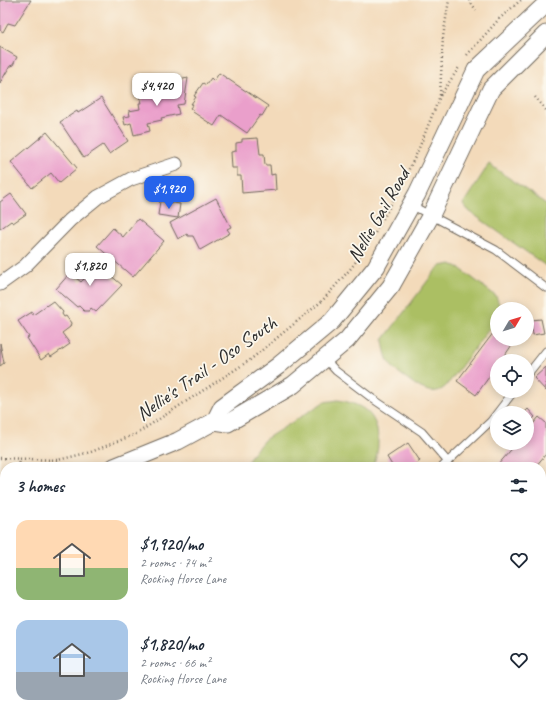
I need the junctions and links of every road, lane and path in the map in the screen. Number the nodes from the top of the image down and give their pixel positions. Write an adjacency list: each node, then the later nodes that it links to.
1 (449, 0): 7 (path)
2 (469, 0): 5 (path)
3 (521, 0): 7 (path, Nellie's Trail - Oso South)
4 (546, 4): 11 (street, Nellie Gail Road)
5 (476, 10)
6 (546, 34): 12 (street, Nellie Gail Road)
7 (440, 96): 21 (path, Nellie's Trail - Oso South)
8 (535, 97): 9 (path)
9 (546, 110)
10 (176, 164): 13 (street)
11 (411, 205): 12 (lane); 19 (street, Nellie Gail Road)
12 (431, 215): 14 (lane); 16 (street, Nellie Gail Road)
13 (0, 284)
14 (546, 288)
15 (546, 351): 17 (lane)
16 (325, 358): 19 (street, Nellie Gail Road); 24 (lane)
17 (534, 366)
18 (508, 398): 25 (lane)
19 (215, 421): 23 (street, Nellie Gail Road)
20 (0, 458): 21 (path, Nellie's Trail - Oso South)
21 (20, 459): 22 (path)
22 (20, 462)
23 (126, 462)
24 (443, 462)
25 (448, 462)

